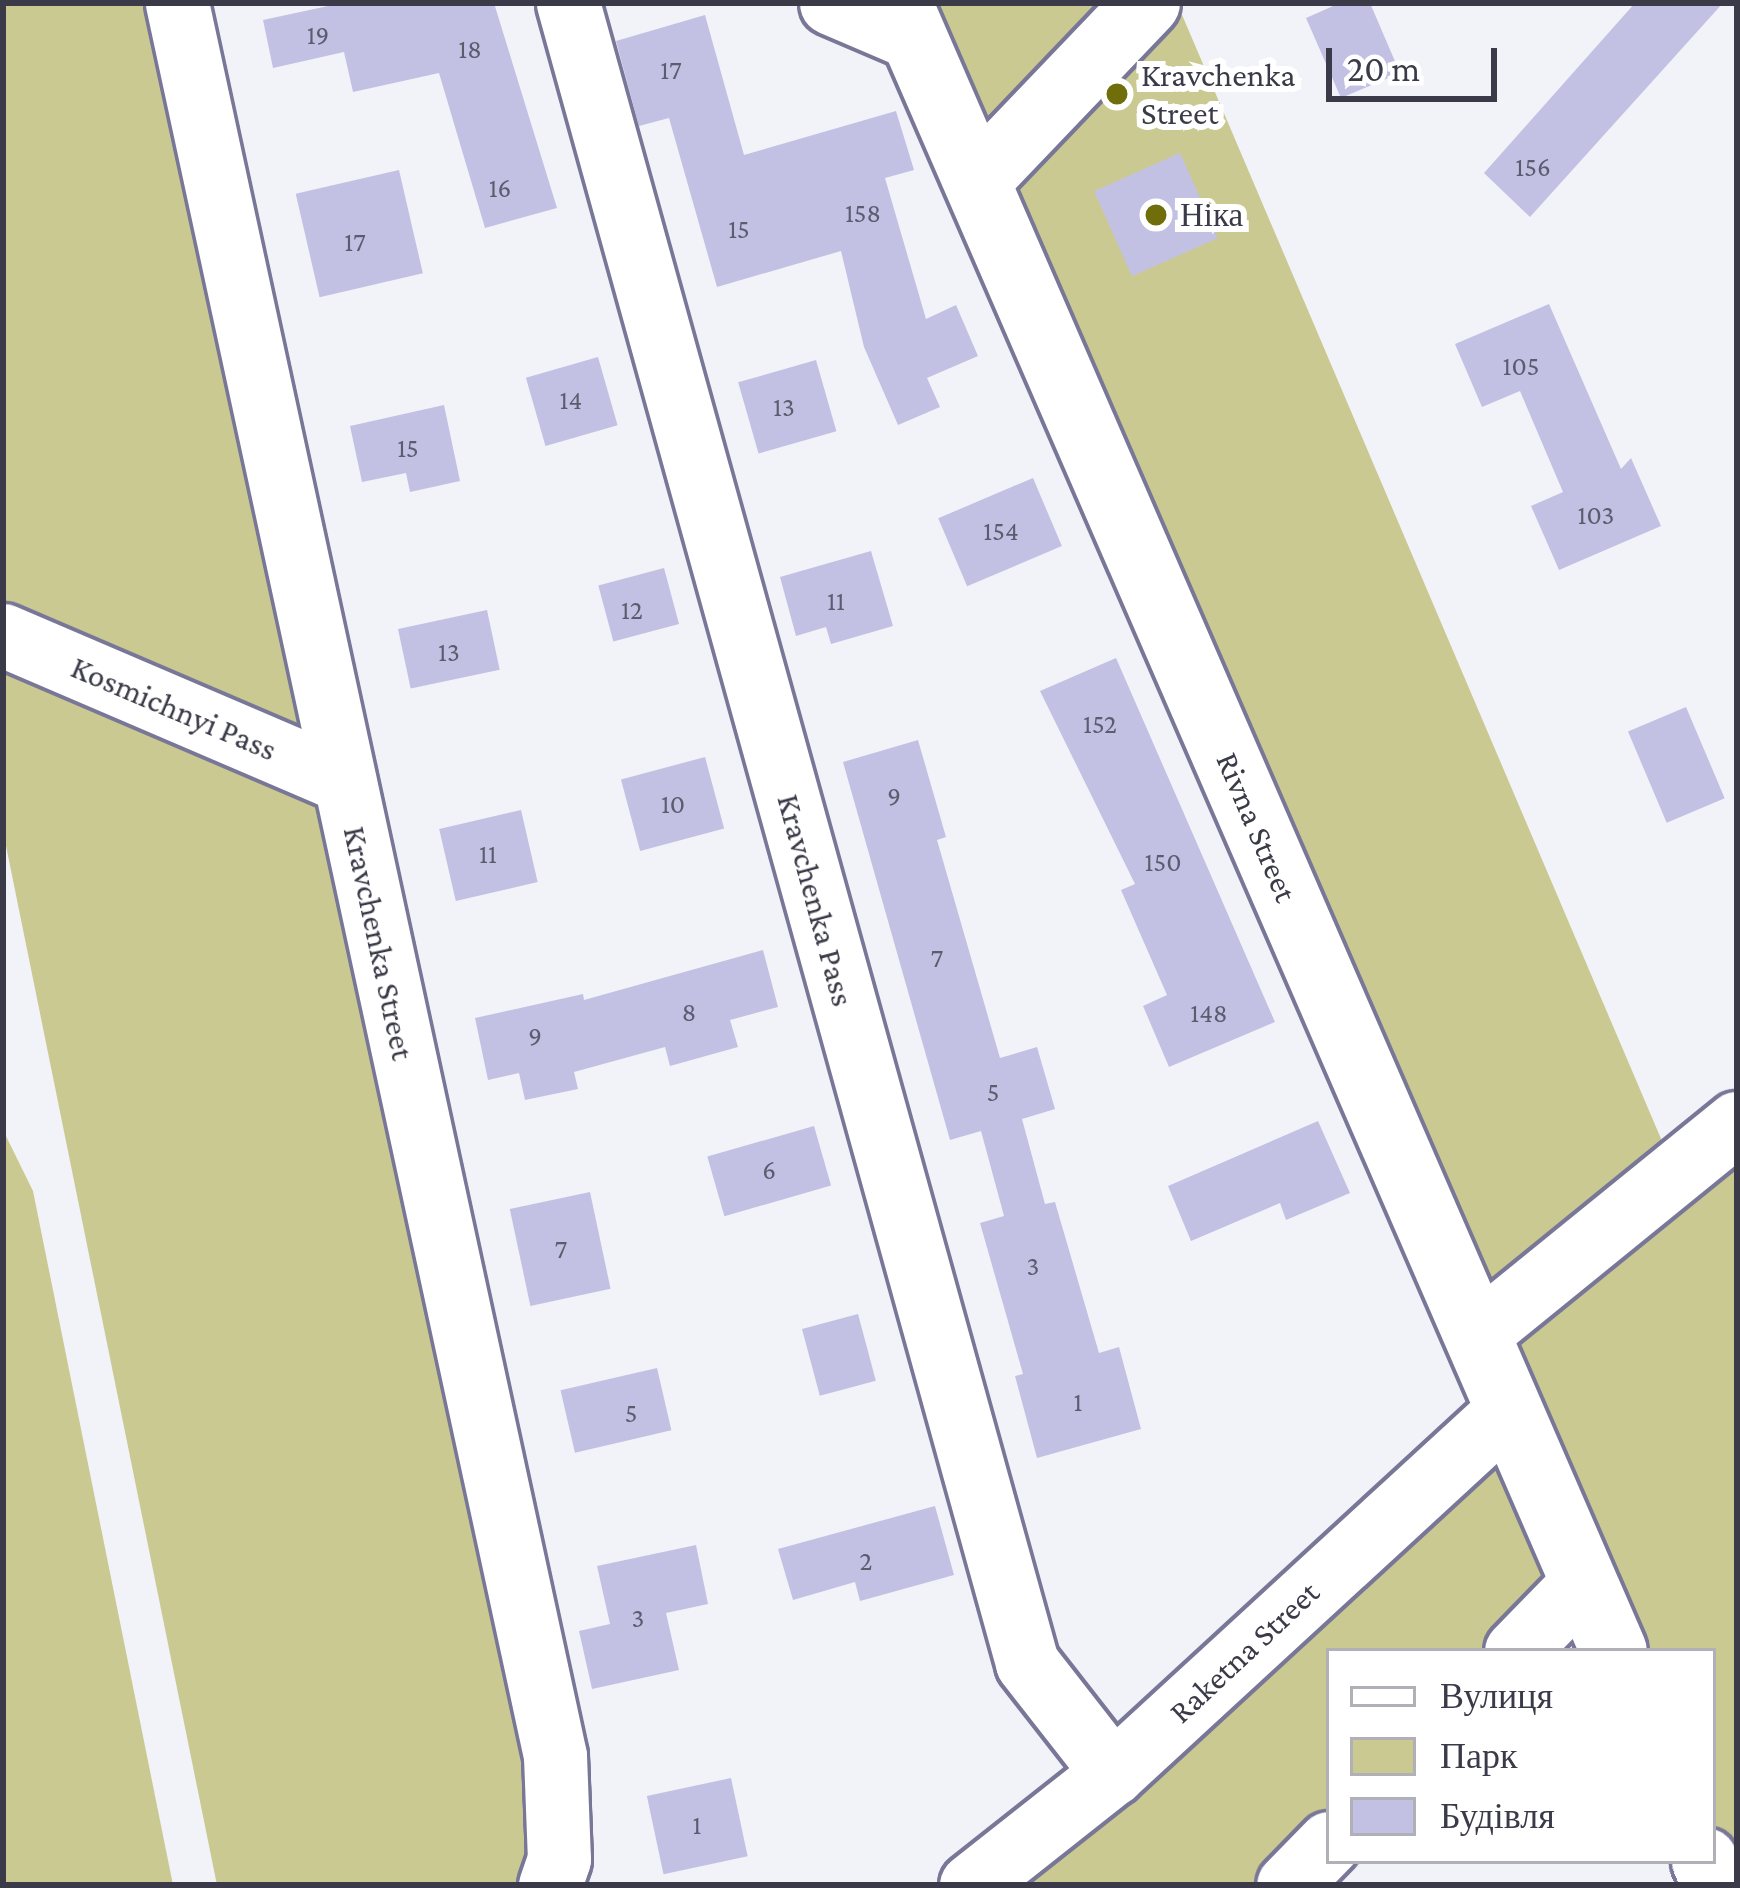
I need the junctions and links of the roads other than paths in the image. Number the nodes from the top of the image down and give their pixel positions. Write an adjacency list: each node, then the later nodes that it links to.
1 (177, 3): 8 (street, Kravchenka Street)
2 (568, 3): 15 (street, Kravchenka Pass)
3 (832, 3): 5 (street)
4 (1147, 3): 6 (street)
5 (907, 21): 6 (street, Rivna Street)
6 (977, 181): 10 (street, Rivna Street)
7 (3, 635): 8 (street, Kosmichnyi Pass)
8 (344, 781): 17 (street, Kravchenka Street)
9 (1737, 1124): 10 (street)
10 (1477, 1334): 11 (street, Rivna Street)
11 (1509, 1409): 12 (street, Rivna Street); 15 (street, Raketna Street)
12 (1583, 1582): 13 (street); 14 (street, Rivna Street)
13 (1519, 1648)
14 (1613, 1648)
15 (1113, 1773): 18 (street, Raketna Street)
16 (1326, 1846): 19 (street)
17 (550, 1885)
18 (970, 1885)
19 (1288, 1885)

